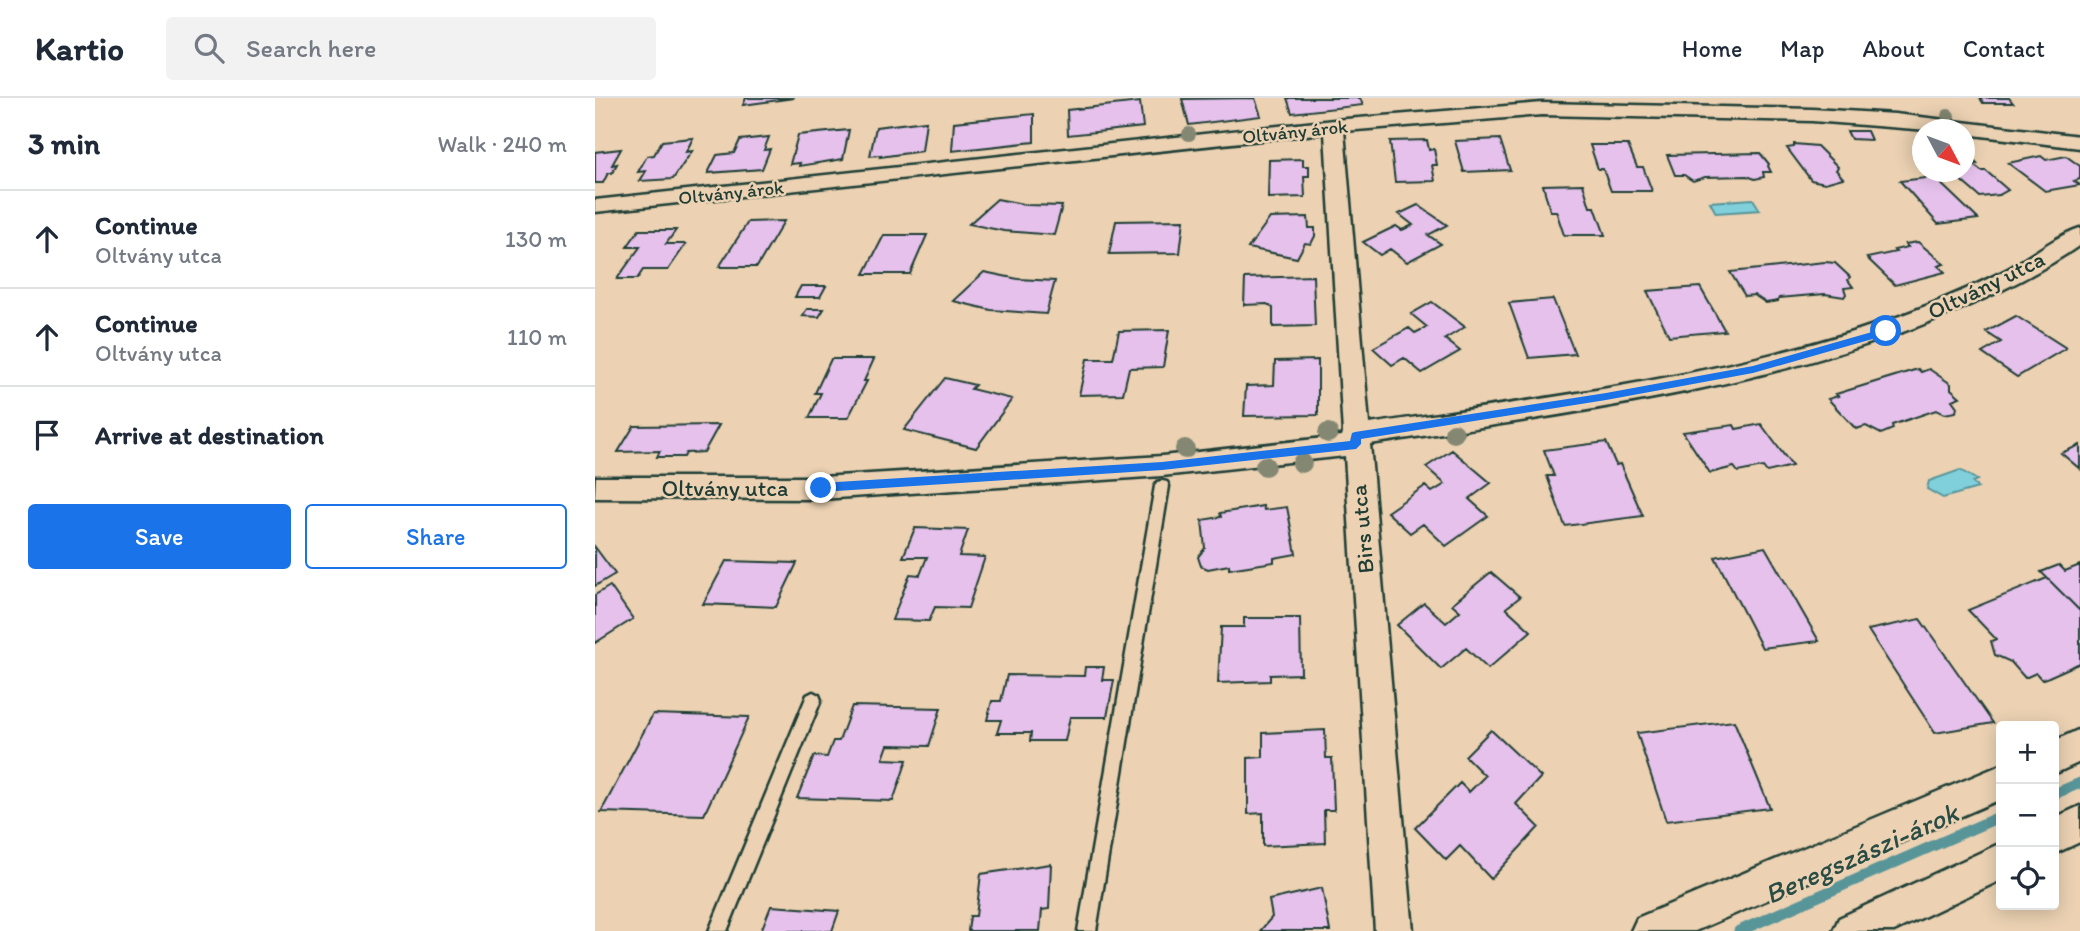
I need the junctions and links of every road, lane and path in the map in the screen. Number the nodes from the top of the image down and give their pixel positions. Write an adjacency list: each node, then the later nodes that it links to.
1 (1544, 104): 2 (street, Oltvány árok); 3 (street, Oltvány árok)
2 (1334, 126): 4 (street, Oltvány árok); 6 (street, Birs utca)
3 (2080, 142)
4 (595, 206)
5 (2080, 235): 6 (street, Oltvány utca)
6 (1356, 440): 8 (street, Oltvány utca); 18 (street, Birs utca)
7 (1162, 486): 17 (lane)
8 (596, 488)
9 (813, 699): 16 (lane)
10 (2080, 746): 11 (street)
11 (2059, 756)
12 (1996, 784): 19 (street)
13 (2080, 824): 14 (street)
14 (2059, 834)
15 (1996, 863): 20 (street)
16 (718, 931)
17 (1087, 931)
18 (1394, 931)
19 (1650, 931)
20 (1852, 931)

